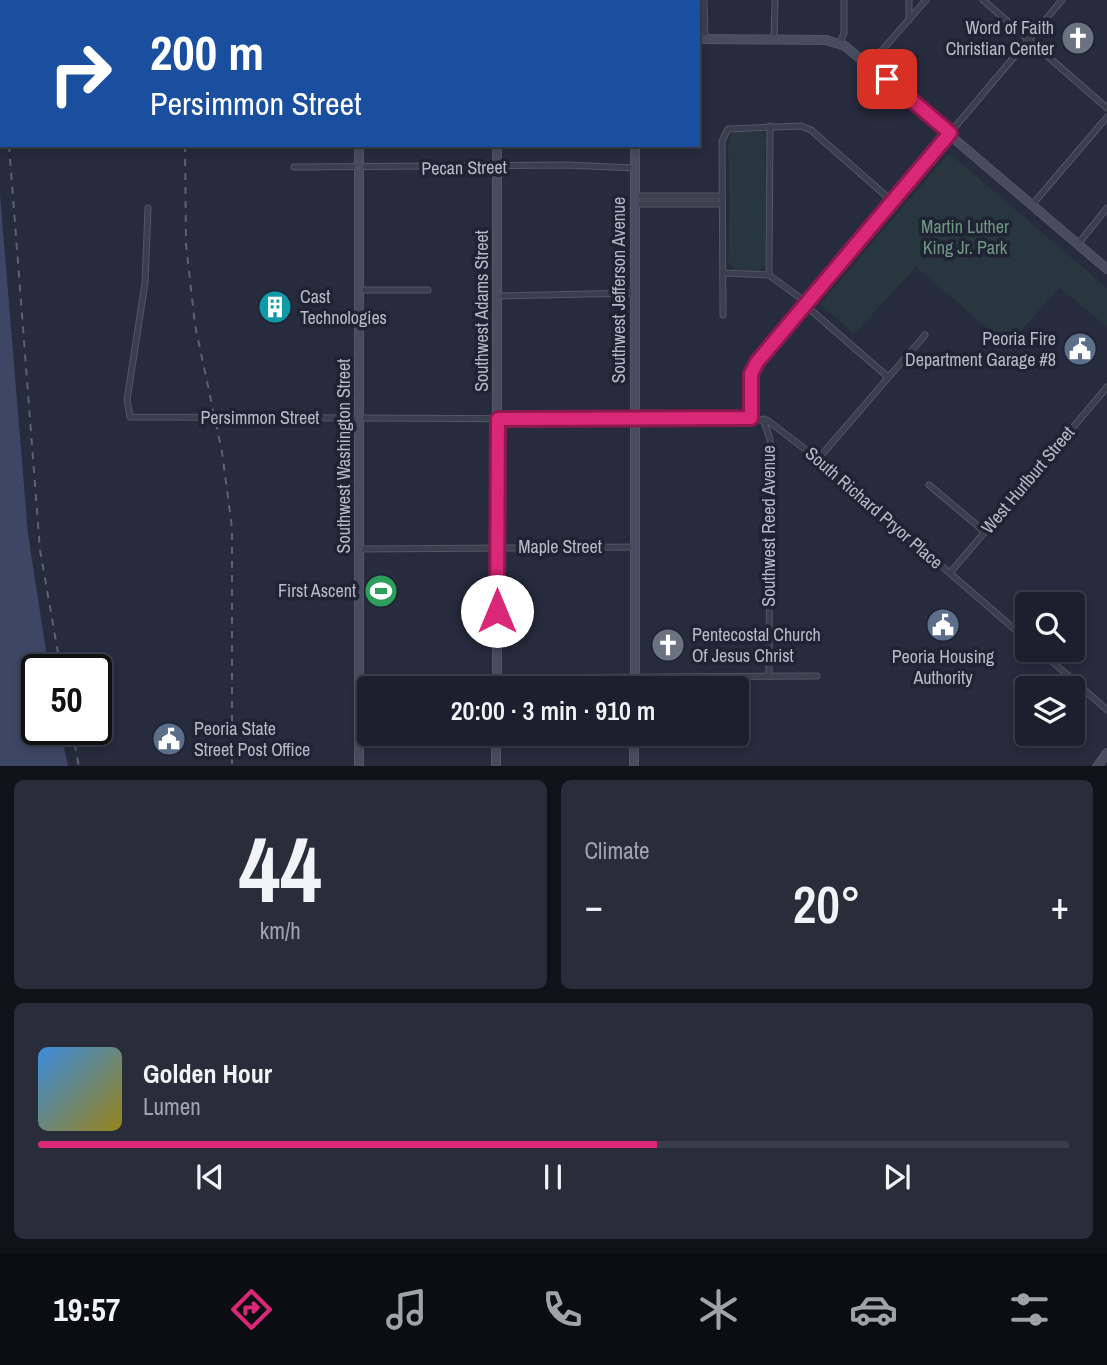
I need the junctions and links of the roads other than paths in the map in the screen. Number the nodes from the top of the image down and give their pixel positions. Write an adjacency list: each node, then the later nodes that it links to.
1 (704, 0): 9 (street)
2 (775, 0): 10 (street)
3 (844, 0): 12 (street)
4 (909, 0): 8 (street)
5 (926, 0): 8 (street)
6 (983, 0): 11 (street)
7 (1062, 0): 11 (street)
8 (909, 20): 13 (street)
9 (701, 39): 10 (main road)
10 (774, 40): 12 (main road)
11 (1028, 40): 14 (street); 17 (street)
12 (840, 43): 13 (main road)
13 (870, 64): 17 (main road)
14 (1107, 108)
15 (1107, 117): 29 (street)
16 (770, 126): 25 (street); 27 (street); 35 (street)
17 (950, 133): 27 (street); 29 (main road)
18 (359, 147): 24 (main road, Southwest Washington Street)
19 (497, 147): 22 (main road, Southwest Adams Street)
20 (635, 147): 23 (main road, Southwest Jefferson Avenue)
21 (294, 167): 24 (street, Pecan Street)
22 (498, 167): 23 (street, Pecan Street); 24 (street, Pecan Street); 39 (main road, Southwest Adams Street)
23 (635, 168): 26 (main road, Southwest Jefferson Avenue)
24 (360, 169): 36 (main road, Southwest Washington Street)
25 (722, 196): 26 (street); 28 (street)
26 (635, 200): 28 (street); 38 (main road, Southwest Jefferson Avenue)
27 (893, 202): 40 (street)
28 (722, 204): 34 (street)
29 (1032, 205): 32 (main road)
30 (148, 208): 45 (street, Persimmon Street)
31 (1107, 208): 32 (street)
32 (1078, 244): 33 (main road)
33 (1107, 269)
34 (723, 273): 35 (street); 41 (street)
35 (769, 275): 40 (street)
36 (359, 290): 37 (street); 45 (main road, Southwest Washington Street)
37 (428, 290)
38 (635, 293): 39 (street); 46 (main road, Southwest Jefferson Avenue)
39 (498, 296): 48 (main road, Southwest Adams Street)
40 (806, 304): 43 (street); 47 (street)
41 (723, 315)
42 (925, 335): 43 (street)
43 (888, 377): 50 (street)
44 (1107, 387): 52 (street, West Hurlburt Street)
45 (360, 418): 48 (street, Persimmon Street); 54 (main road, Southwest Washington Street)
46 (634, 418): 47 (street, Persimmon Street); 48 (street, Persimmon Street); 53 (main road, Southwest Jefferson Avenue)
47 (751, 418): 49 (street, Persimmon Street)
48 (498, 419): 55 (main road, Southwest Adams Street)
49 (763, 419): 50 (street, South Richard Pryor Place); 62 (street, Southwest Reed Avenue)
50 (818, 459): 56 (street, South Richard Pryor Place)
51 (929, 485): 52 (street)
52 (985, 532): 56 (street, West Hurlburt Street)
53 (635, 547): 55 (street, Maple Street); 60 (main road, Southwest Jefferson Avenue)
54 (360, 549): 55 (street, Maple Street); 68 (main road, Southwest Washington Street)
55 (497, 549): 59 (main road, Southwest Adams Street)
56 (950, 573): 57 (street, South Richard Pryor Place)
57 (1015, 630)
58 (1053, 662): 64 (street)
59 (497, 676)
60 (635, 676)
61 (749, 676): 62 (street)
62 (769, 676): 63 (street)
63 (817, 676)
64 (1107, 710)
65 (496, 746): 69 (main road)
66 (634, 746): 70 (main road)
67 (1107, 753): 71 (main road)
68 (359, 766)
69 (496, 766)
70 (634, 766)
71 (1097, 766)

